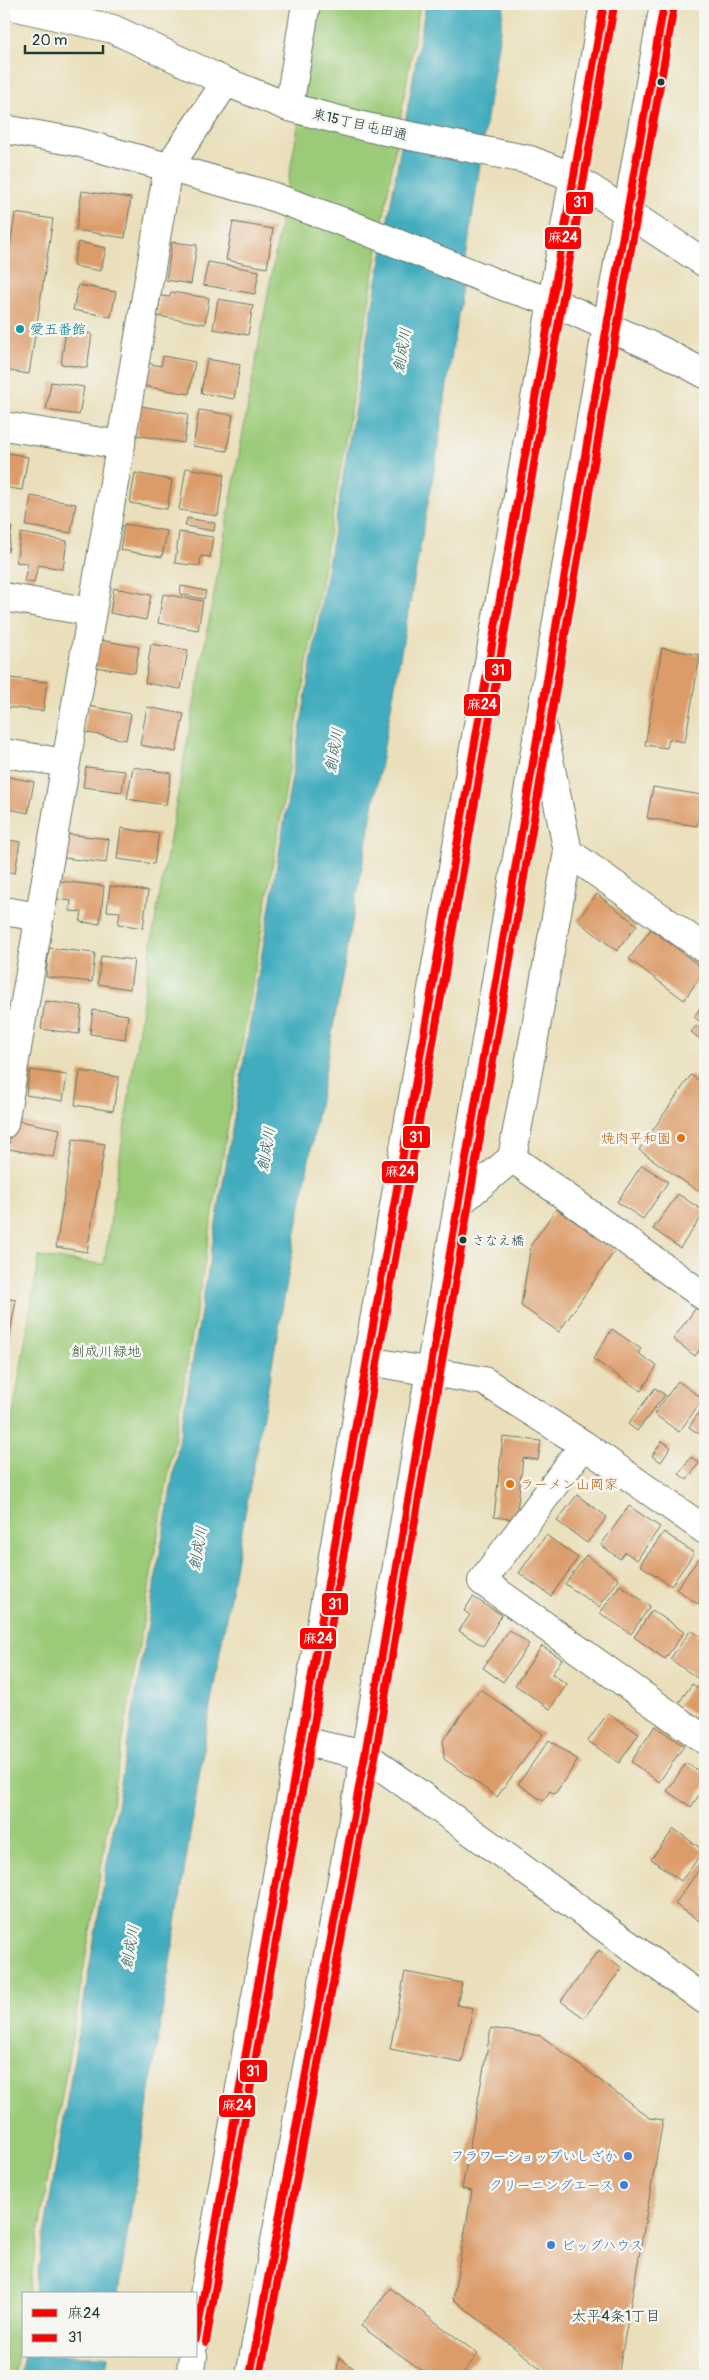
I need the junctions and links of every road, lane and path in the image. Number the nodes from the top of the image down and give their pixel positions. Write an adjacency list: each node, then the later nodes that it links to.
1 (9, 4): 5 (main road, 東15丁目屯田通)
2 (306, 4): 6 (main road)
3 (604, 4): 9 (main road)
4 (664, 4): 10 (main road)
5 (226, 82): 6 (main road, 東15丁目屯田通); 8 (main road)
6 (290, 107): 9 (main road, 東15丁目屯田通)
7 (4, 129): 8 (main road)
8 (168, 168): 12 (main road); 16 (main road)
9 (573, 177): 10 (main road, 東15丁目屯田通); 12 (main road)
10 (628, 213): 11 (main road, 東15丁目屯田通); 13 (main road)
11 (705, 262)
12 (553, 302): 13 (main road); 31 (main road)
13 (607, 326): 14 (main road); 19 (main road)
14 (705, 374)
15 (4, 426): 16 (main road)
16 (121, 445): 18 (main road)
17 (4, 597): 18 (main road)
18 (92, 612): 21 (main road)
19 (541, 720): 22 (main road); 29 (main road)
20 (4, 753): 21 (main road)
21 (66, 763): 24 (main road)
22 (568, 852): 25 (main road); 28 (main road)
23 (4, 911): 24 (main road)
24 (39, 917): 26 (main road)
25 (705, 948)
26 (8, 1068): 27 (main road)
27 (4, 1124)
28 (512, 1158): 29 (main road); 30 (main road)
29 (458, 1204): 32 (main road)
30 (705, 1297)
31 (368, 1361): 32 (main road); 36 (main road)
32 (430, 1370): 33 (main road); 37 (main road)
33 (584, 1445): 34 (main road); 35 (main road)
34 (705, 1530)
35 (705, 1740)
36 (301, 1741): 37 (main road); 39 (main road)
37 (365, 1755): 38 (main road); 42 (main road)
38 (705, 2000)
39 (198, 2329)
40 (194, 2358): 41 (main road)
41 (190, 2376)
42 (250, 2376)

